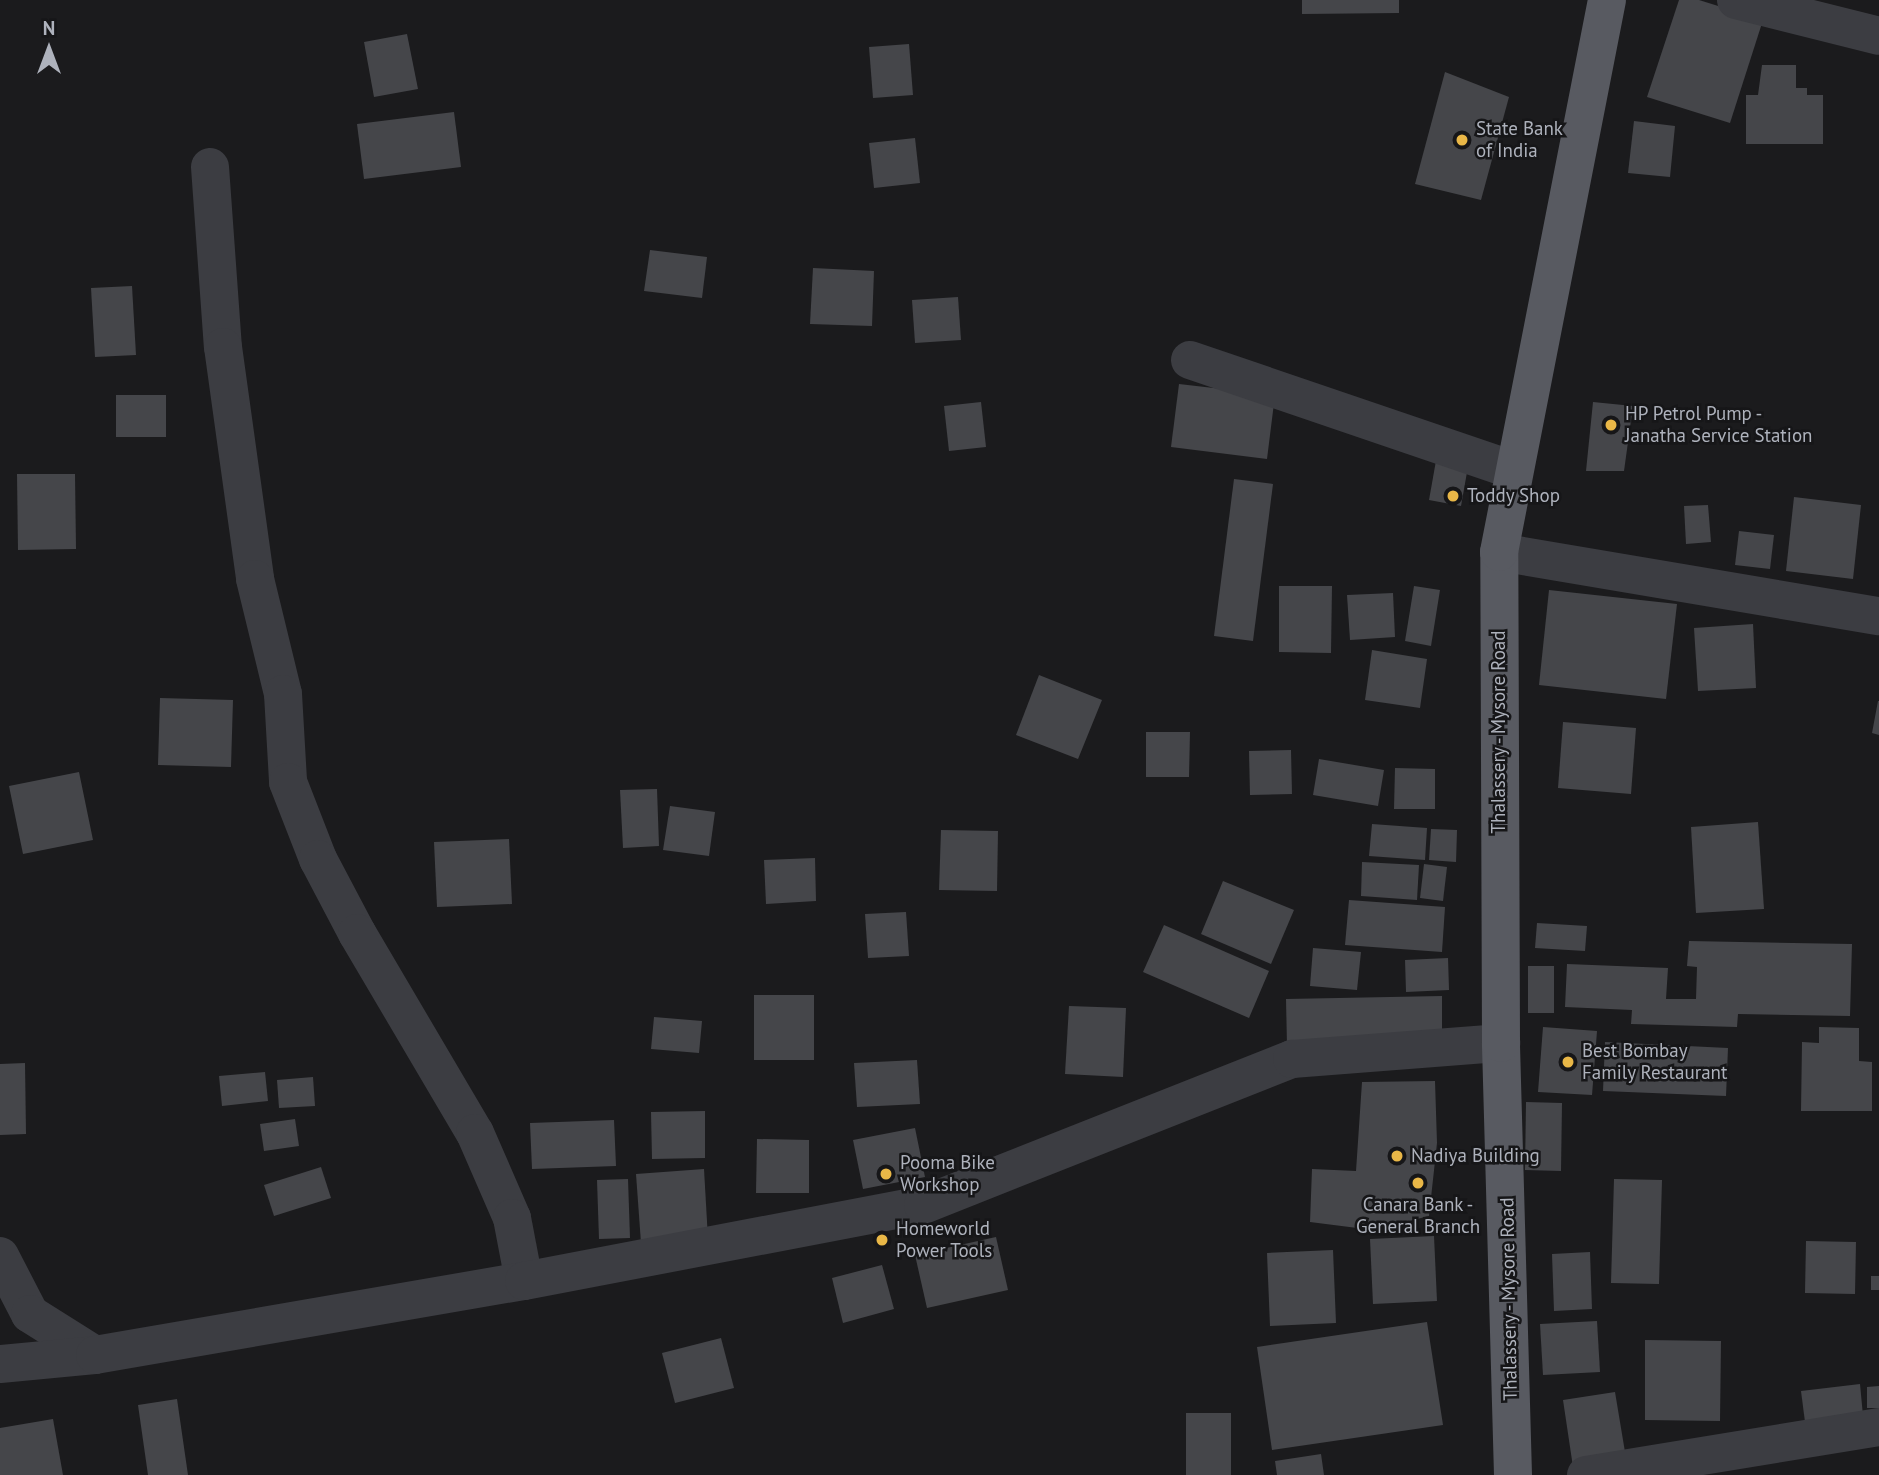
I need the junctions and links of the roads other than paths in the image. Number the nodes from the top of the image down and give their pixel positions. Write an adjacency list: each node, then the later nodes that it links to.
1 (1607, 0): 6 (main road, Thalassery - Mysore Road)
2 (1736, 0): 3 (street)
3 (1879, 36)
4 (210, 167): 11 (street)
5 (1190, 360): 6 (street)
6 (1514, 470): 7 (main road, Thalassery - Mysore Road)
7 (1499, 552): 8 (street); 9 (main road, Thalassery - Mysore Road)
8 (1879, 616)
9 (1501, 1042): 11 (street); 15 (main road, Thalassery - Mysore Road)
10 (0, 1256): 12 (street)
11 (524, 1281): 12 (street)
12 (95, 1355): 13 (street)
13 (0, 1364)
14 (1879, 1427): 16 (street)
15 (1513, 1475)
16 (1586, 1475)

